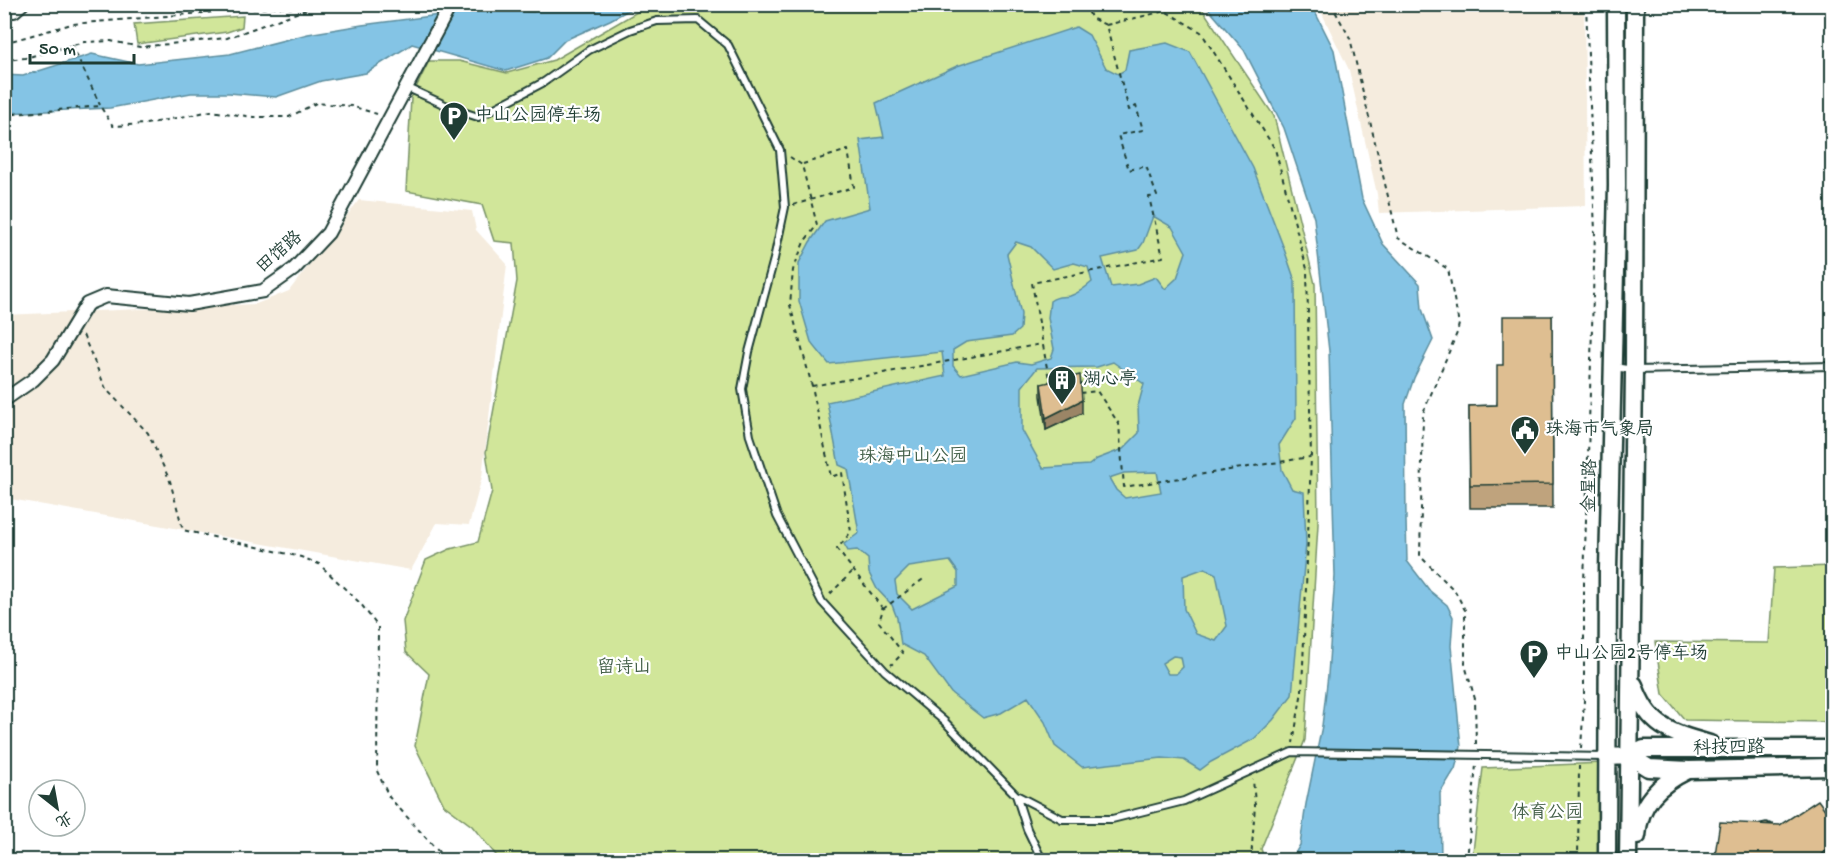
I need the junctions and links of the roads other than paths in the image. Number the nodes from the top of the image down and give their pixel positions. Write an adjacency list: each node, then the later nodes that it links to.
1 (451, 4): 4 (street, 田馆路)
2 (1616, 4): 6 (street, 金星路)
3 (1635, 4): 7 (street)
4 (408, 88): 8 (street, 田馆路); 16 (lane)
5 (1833, 366): 7 (lane)
6 (1613, 367): 7 (lane); 13 (street, 金星路)
7 (1634, 370): 9 (street)
8 (4, 400)
9 (1631, 675): 10 (street); 12 (street)
10 (1746, 748): 11 (street, 科技四路); 12 (street, 科技四路)
11 (1833, 749)
12 (1630, 756): 13 (street, 科技四路); 15 (street, 科技四路); 19 (street)
13 (1606, 757): 16 (lane); 18 (street, 金星路)
14 (1833, 768): 15 (street, 科技四路)
15 (1689, 770): 20 (street)
16 (1016, 795): 17 (lane)
17 (1042, 861)
18 (1607, 861)
19 (1628, 861)
20 (1637, 861)

